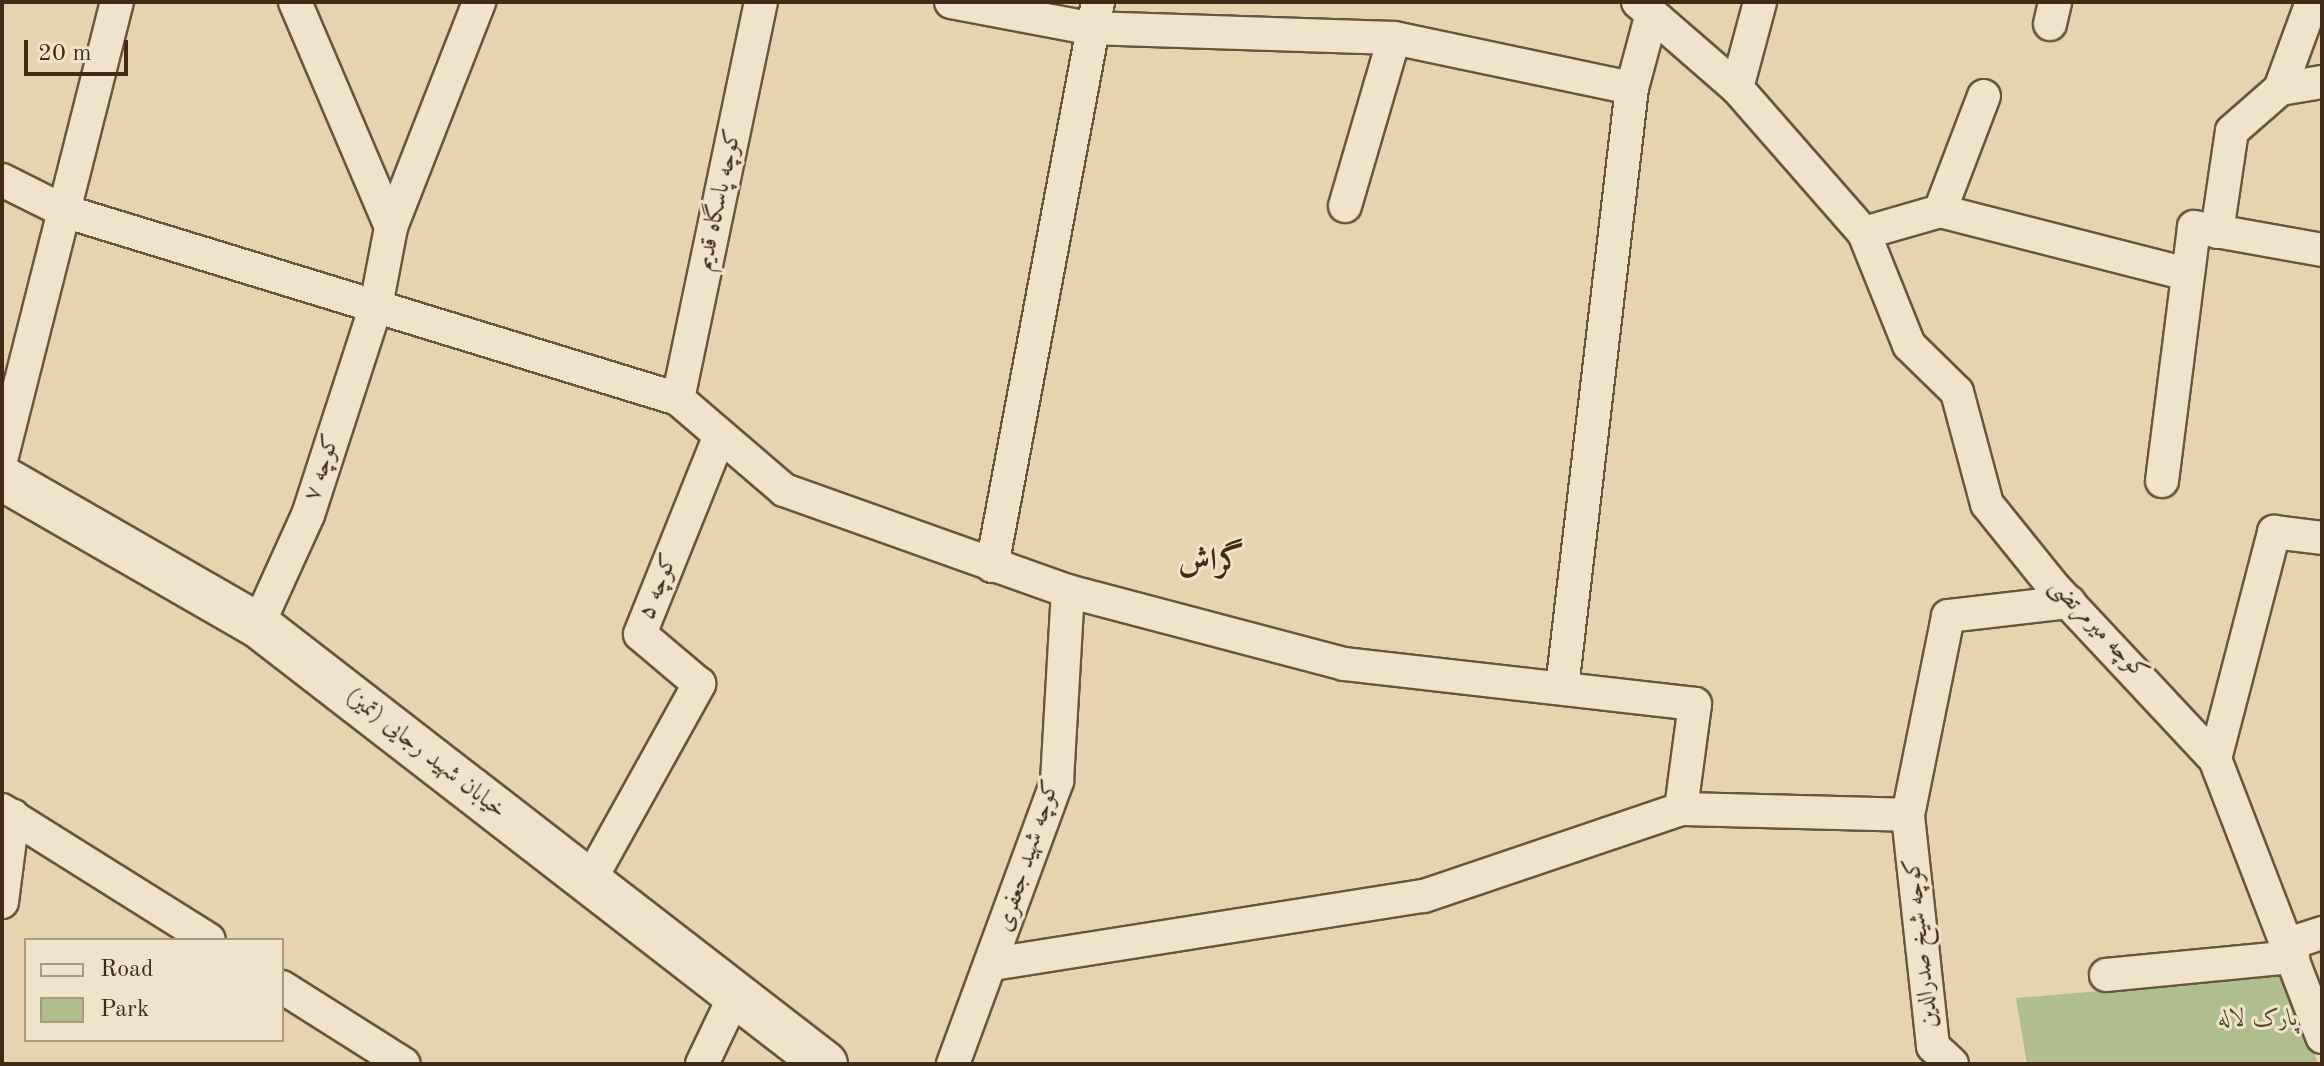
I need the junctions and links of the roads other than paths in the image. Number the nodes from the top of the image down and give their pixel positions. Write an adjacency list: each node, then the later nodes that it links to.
1 (117, 2): 18 (street)
2 (295, 2): 20 (street)
3 (479, 2): 20 (street, کوچه ۷)
4 (761, 2): 26 (street, کوچه پاسگاه قدیم)
5 (951, 2): 9 (street)
6 (1760, 2): 13 (street)
7 (2312, 2): 14 (street)
8 (1645, 9): 12 (street); 13 (street, کوچه میرمرتضی)
9 (1094, 15): 10 (street); 32 (street)
10 (1394, 38): 12 (street); 17 (street)
11 (2322, 82): 14 (street)
12 (1632, 88): 36 (street)
13 (1737, 88): 22 (street, کوچه میرمرتضی)
14 (2280, 89): 21 (street)
15 (1984, 96): 19 (street)
16 (2, 180): 18 (street)
17 (1345, 206)
18 (64, 211): 25 (street); 28 (street)
19 (1940, 211): 22 (street); 24 (street)
20 (391, 227): 25 (street, کوچه ۷)
21 (2217, 232): 23 (street); 24 (street)
22 (1864, 233): 34 (street, کوچه میرمرتضی)
23 (2322, 250)
24 (2183, 273): 30 (street)
25 (376, 306): 26 (street); 35 (street, کوچه ۷)
26 (678, 399): 27 (street)
27 (720, 435): 32 (street); 41 (street, کوچه ۵)
28 (2, 456)
29 (2, 478): 35 (street, خیابان شهید رجایی (تمیز))
30 (2162, 481)
31 (2322, 538): 37 (street)
32 (992, 566): 33 (street)
33 (1068, 591): 36 (street); 46 (street, کوچه شهید جعفری)
34 (2069, 602): 37 (street, کوچه میرمرتضی); 40 (street, کوچه شیخ صدرالدین)
35 (258, 625): 41 (street, خیابان شهید رجایی (تمیز))
36 (1562, 688): 38 (street)
37 (2215, 759): 45 (street, کوچه میرمرتضی)
38 (1681, 809): 40 (street); 46 (street)
39 (8, 813): 42 (street); 44 (street)
40 (1908, 815): 55 (street, کوچه شیخ صدرالدین)
41 (589, 882): 49 (street, خیابان شهید رجایی (تمیز))
42 (2, 902)
43 (2322, 933): 45 (street)
44 (206, 938)
45 (2290, 950): 47 (street); 50 (street, کوچه میرمرتضی)
46 (993, 964): 54 (street, کوچه شهید جعفری)
47 (2106, 975)
48 (284, 988): 51 (street)
49 (733, 999): 52 (street); 53 (street, خیابان شهید رجایی (تمیز))
50 (2322, 1037)
51 (404, 1064)
52 (702, 1064)
53 (825, 1064)
54 (953, 1064)
55 (1952, 1064)

